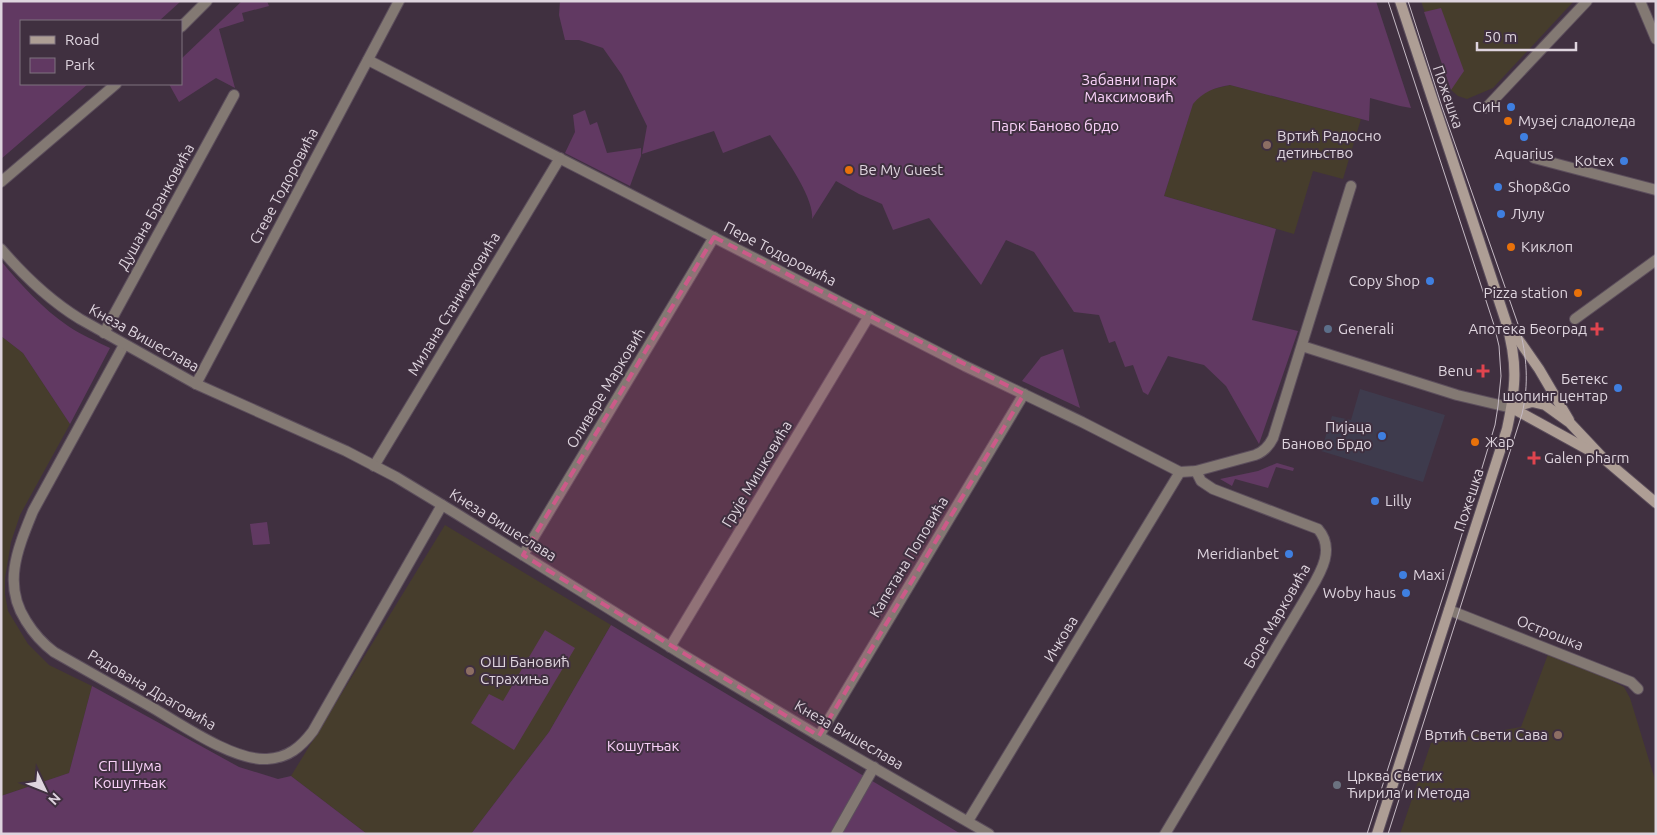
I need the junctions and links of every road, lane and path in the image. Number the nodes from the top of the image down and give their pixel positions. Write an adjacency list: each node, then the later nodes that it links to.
1 (207, 1): 6 (street)
2 (399, 1): 8 (street, Стеве Тодоровића)
3 (1400, 1): 22 (main road, Пожешка)
4 (1587, 1): 11 (street)
5 (1640, 1): 7 (street)
6 (182, 26)
7 (1656, 39)
8 (368, 60): 12 (street, Пере Тодоровића); 26 (street, Стеве Тодоровића)
9 (115, 85): 14 (street)
10 (234, 95): 23 (street, Душана Бранковића)
11 (1486, 108)
12 (560, 158): 17 (street, Пере Тодоровића); 31 (street, Милана Станивуковића)
13 (1534, 158): 16 (street)
14 (1, 182)
15 (1351, 186): 25 (street)
16 (1656, 190)
17 (714, 237): 20 (street, Пере Тодоровића); 36 (street, Оливере Марковић)
18 (1, 249): 23 (street, Кнеза Вишеслава)
19 (1656, 260): 21 (street)
20 (869, 316): 27 (street, Пере Тодоровића); 38 (street, Грује Мишковића)
21 (1575, 319)
22 (1506, 322): 28 (main road, Пожешка); 29 (main road)
23 (104, 333): 24 (street, Кнеза Вишеслава)
24 (124, 345): 26 (street, Кнеза Вишеслава); 35 (street, Радована Драговића)
25 (1302, 346): 28 (street); 32 (street)
26 (196, 384): 31 (street, Кнеза Вишеслава)
27 (1024, 394): 33 (street, Пере Тодоровића); 40 (street, Капетана Поповића)
28 (1512, 408): 29 (main road); 30 (main road); 37 (main road, Пожешка)
29 (1570, 423): 30 (main road)
30 (1603, 458): 34 (main road)
31 (374, 466): 35 (street, Кнеза Вишеслава)
32 (1196, 471): 33 (street); 45 (street, Боре Марковића)
33 (1180, 472): 42 (street, Ичкова)
34 (1656, 503)
35 (442, 505): 36 (street, Кнеза Вишеслава)
36 (523, 555): 38 (street, Кнеза Вишеслава)
37 (1449, 610): 39 (street, Острошка); 46 (main road, Пожешка)
38 (670, 647): 40 (street, Кнеза Вишеслава)
39 (1638, 689)
40 (819, 736): 41 (street, Кнеза Вишеслава)
41 (874, 767): 42 (street, Кнеза Вишеслава); 43 (street)
42 (968, 821): 44 (street, Кнеза Вишеслава)
43 (836, 834)
44 (989, 834)
45 (1165, 834)
46 (1377, 834)

